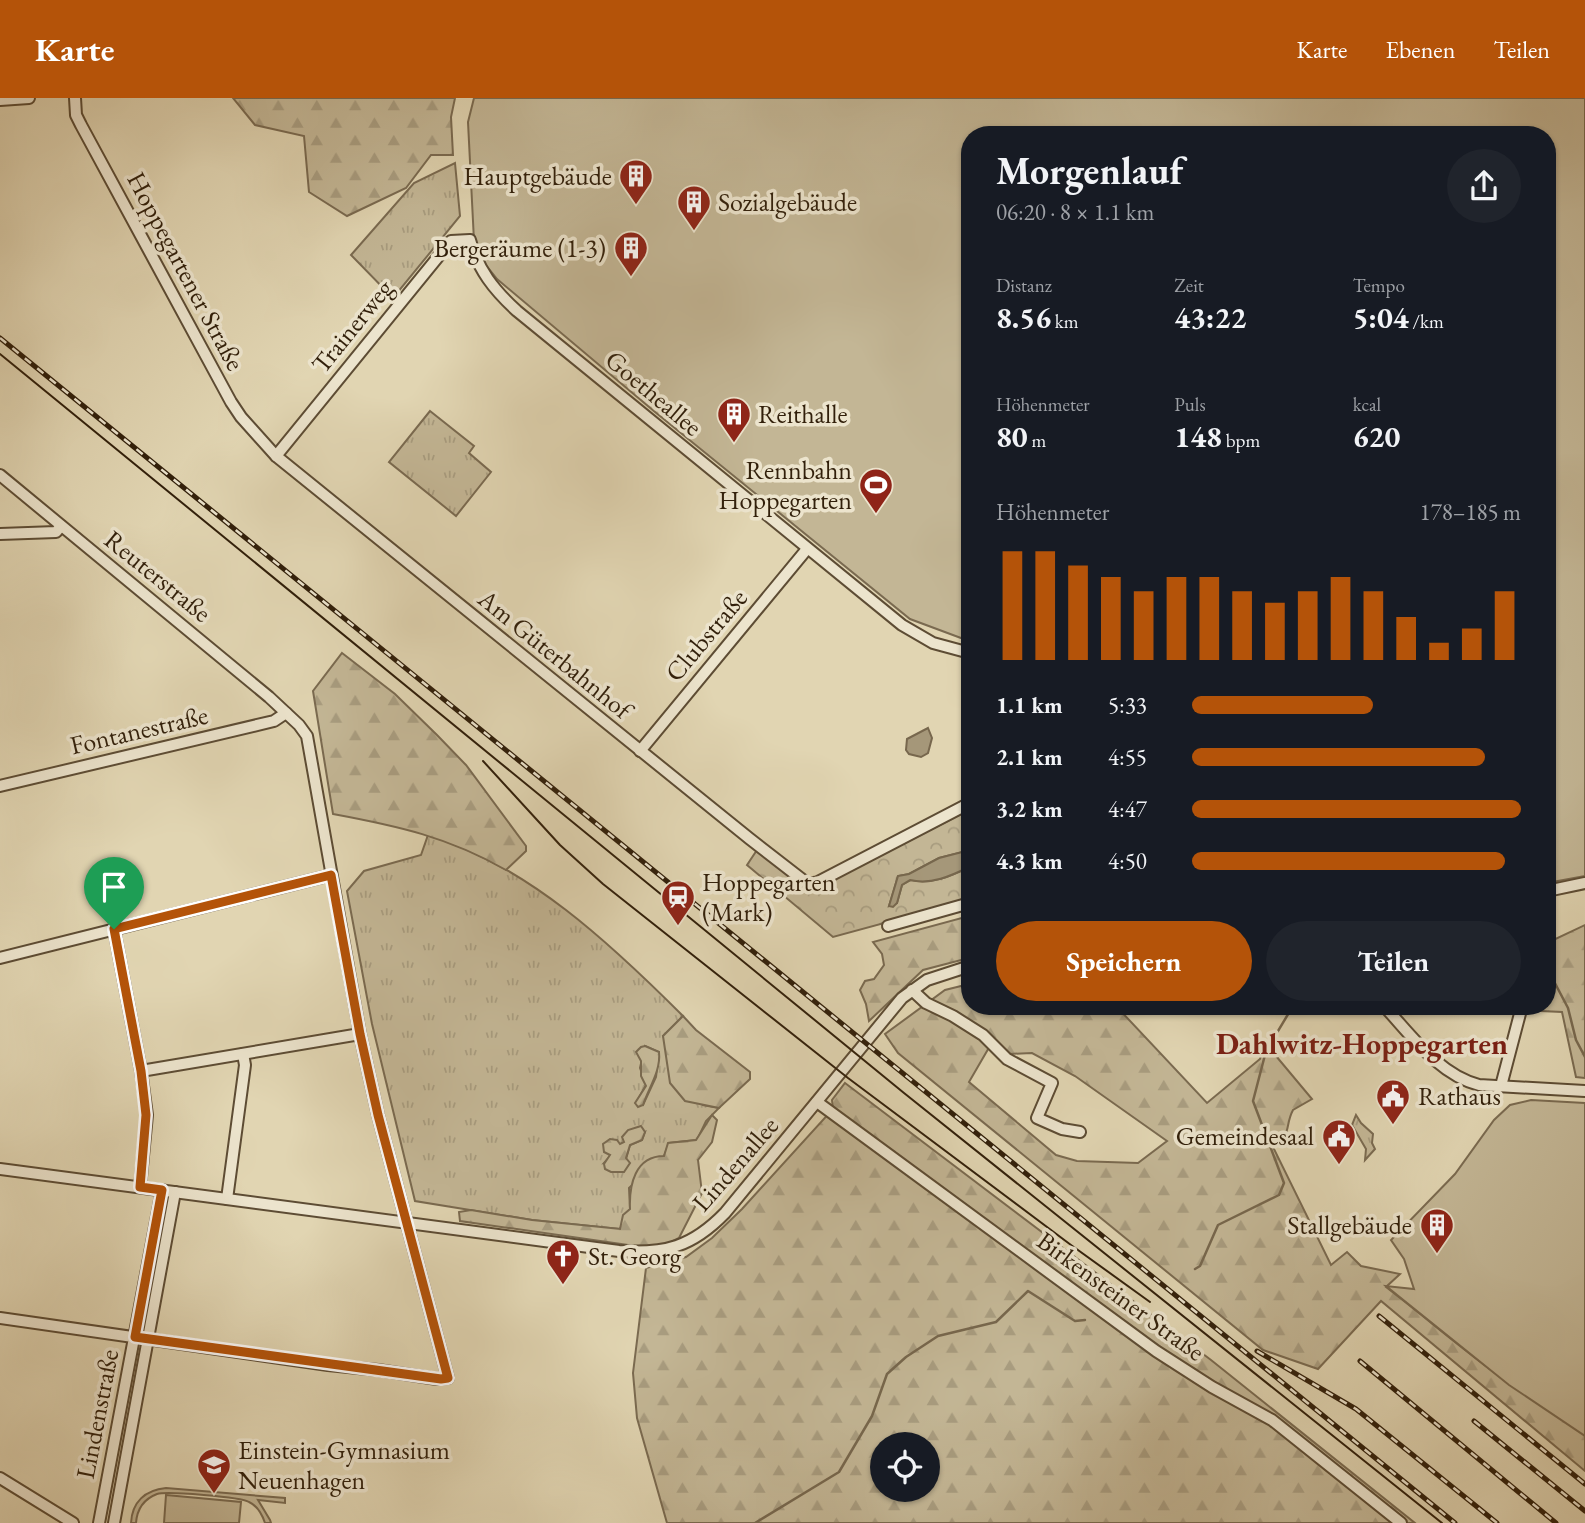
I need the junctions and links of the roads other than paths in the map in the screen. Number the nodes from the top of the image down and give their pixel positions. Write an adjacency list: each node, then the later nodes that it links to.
1 (29, 98): 3 (street)
2 (75, 98): 5 (street, Hoppegartener Straße)
3 (0, 100)
4 (470, 240): 5 (street, Trainerweg); 9 (street, Goetheallee)
5 (276, 456): 12 (street, Am Güterbahnhof)
6 (0, 475): 7 (street, Reuterstraße)
7 (61, 526): 8 (street); 11 (street, Reuterstraße)
8 (0, 534)
9 (807, 550): 10 (street, Goetheallee); 12 (street, Clubstraße)
10 (961, 651)
11 (286, 713): 13 (street, Fontanestraße); 15 (street, Reuterstraße)
12 (640, 751): 14 (street, Am Güterbahnhof)
13 (0, 786)
14 (961, 808)
15 (331, 875): 20 (street); 26 (street, Reuterstraße)
16 (1585, 883): 17 (street)
17 (1556, 889)
18 (961, 906): 19 (street)
19 (888, 926)
20 (114, 929): 21 (street); 28 (street)
21 (0, 958)
22 (961, 969): 23 (street, Lindenallee)
23 (912, 990): 31 (street, Lindenallee); 32 (street)
24 (1393, 1015): 29 (street)
25 (1519, 1015): 29 (street)
26 (360, 1034): 27 (street); 38 (street, Reuterstraße)
27 (243, 1054): 28 (street); 37 (street)
28 (141, 1071): 34 (street)
29 (1501, 1086): 30 (street)
30 (1585, 1091)
31 (817, 1102): 38 (street, Lindenallee); 46 (street, Birkensteiner Straße)
32 (1080, 1132)
33 (0, 1169): 34 (street, Lindenallee)
34 (140, 1187): 35 (street, Lindenallee)
35 (162, 1190): 36 (street, Lindenallee); 40 (street, Lindenstraße)
36 (176, 1192): 37 (street, Lindenallee); 41 (street, Lindenstraße)
37 (227, 1199): 38 (street, Lindenallee)
38 (408, 1224): 41 (street, Reuterstraße)
39 (0, 1318): 40 (street)
40 (135, 1337): 41 (street); 44 (street, Lindenstraße)
41 (149, 1339): 45 (street, Lindenstraße)
42 (0, 1478): 43 (street)
43 (73, 1523)
44 (99, 1523)
45 (114, 1523)
46 (1401, 1523)

